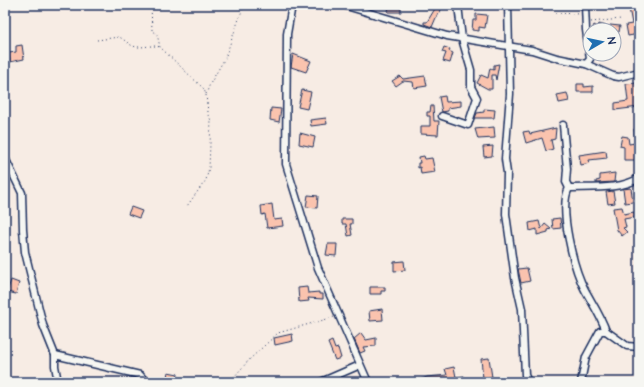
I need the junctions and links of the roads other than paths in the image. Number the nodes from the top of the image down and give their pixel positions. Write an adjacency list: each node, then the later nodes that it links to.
1 (292, 5): 18 (street)
2 (343, 5): 6 (street)
3 (458, 5): 6 (street)
4 (508, 5): 7 (street)
5 (586, 5): 8 (street)
6 (462, 39): 7 (street); 10 (street)
7 (509, 47): 8 (street); 23 (street)
8 (586, 64): 9 (street)
9 (639, 72)
10 (442, 116)
11 (563, 125): 14 (street)
12 (5, 158): 17 (street)
13 (639, 178): 14 (street)
14 (569, 188): 15 (street)
15 (606, 331): 16 (street); 24 (street)
16 (639, 347)
17 (55, 355): 19 (street); 20 (street)
18 (360, 365): 21 (street); 22 (street)
19 (58, 382)
20 (146, 382)
21 (321, 382)
22 (368, 382)
23 (528, 382)
24 (581, 382)

